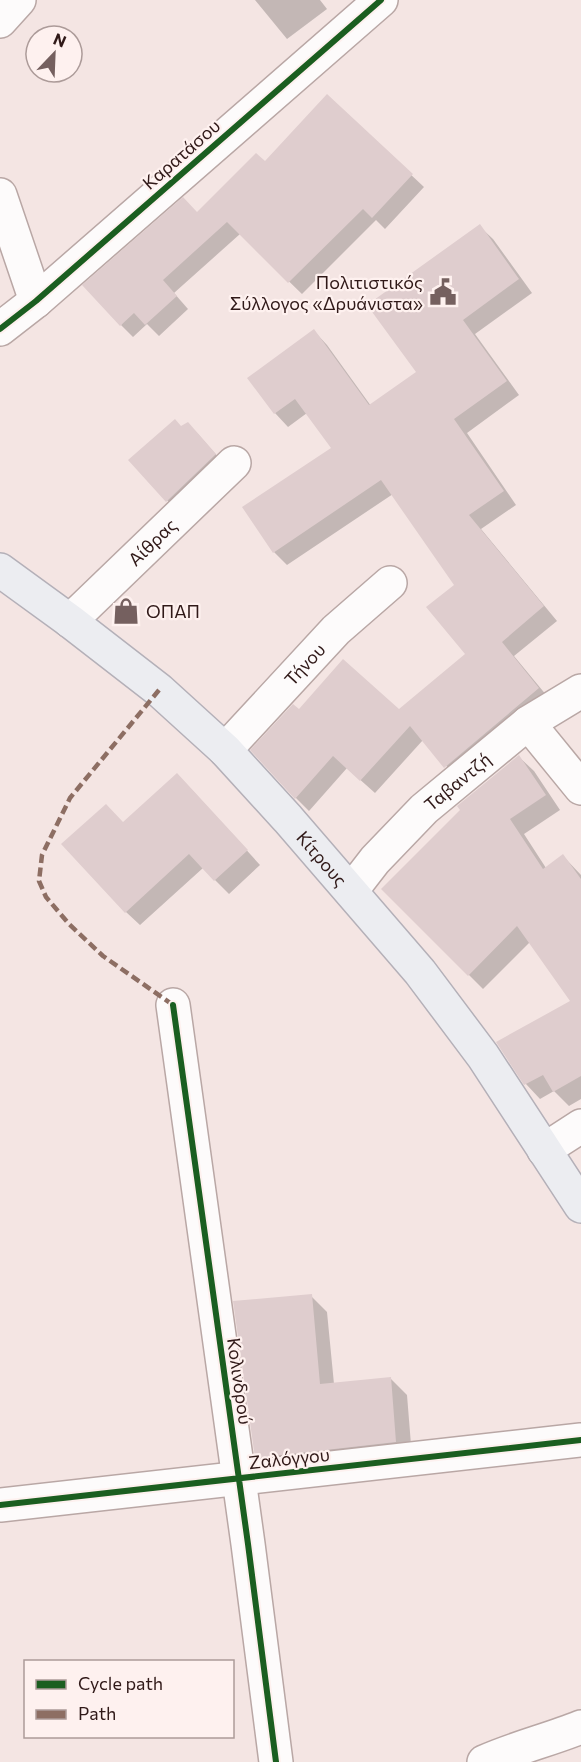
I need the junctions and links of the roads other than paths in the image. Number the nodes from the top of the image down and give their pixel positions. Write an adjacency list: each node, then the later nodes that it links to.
1 (19, 0): 3 (street)
2 (381, 0): 5 (street, Καρατάσου)
3 (0, 21)
4 (0, 195): 5 (street)
5 (36, 301): 6 (street, Καρατάσου)
6 (0, 329)
7 (234, 463): 10 (street, Αίθρας)
8 (0, 570): 10 (main road, Κίτρους)
9 (390, 583): 13 (street, Τήνου)
10 (70, 621): 13 (main road, Κίτρους)
11 (581, 691): 12 (street, Ταβαντζή)
12 (528, 723): 14 (street); 15 (street, Ταβαντζή)
13 (225, 750): 15 (main road, Κίτρους)
14 (581, 788)
15 (351, 891): 18 (main road, Κίτρους)
16 (173, 1005): 21 (street, Κολινδρού)
17 (581, 1126): 18 (street)
18 (544, 1150): 19 (main road, Κίτρους)
19 (581, 1206)
20 (581, 1440): 21 (street, Ζαλόγγου)
21 (239, 1478): 22 (street, Ζαλόγγου); 24 (street, Κολινδρού)
22 (0, 1505)
23 (581, 1727): 25 (street)
24 (276, 1762)
25 (484, 1762)

